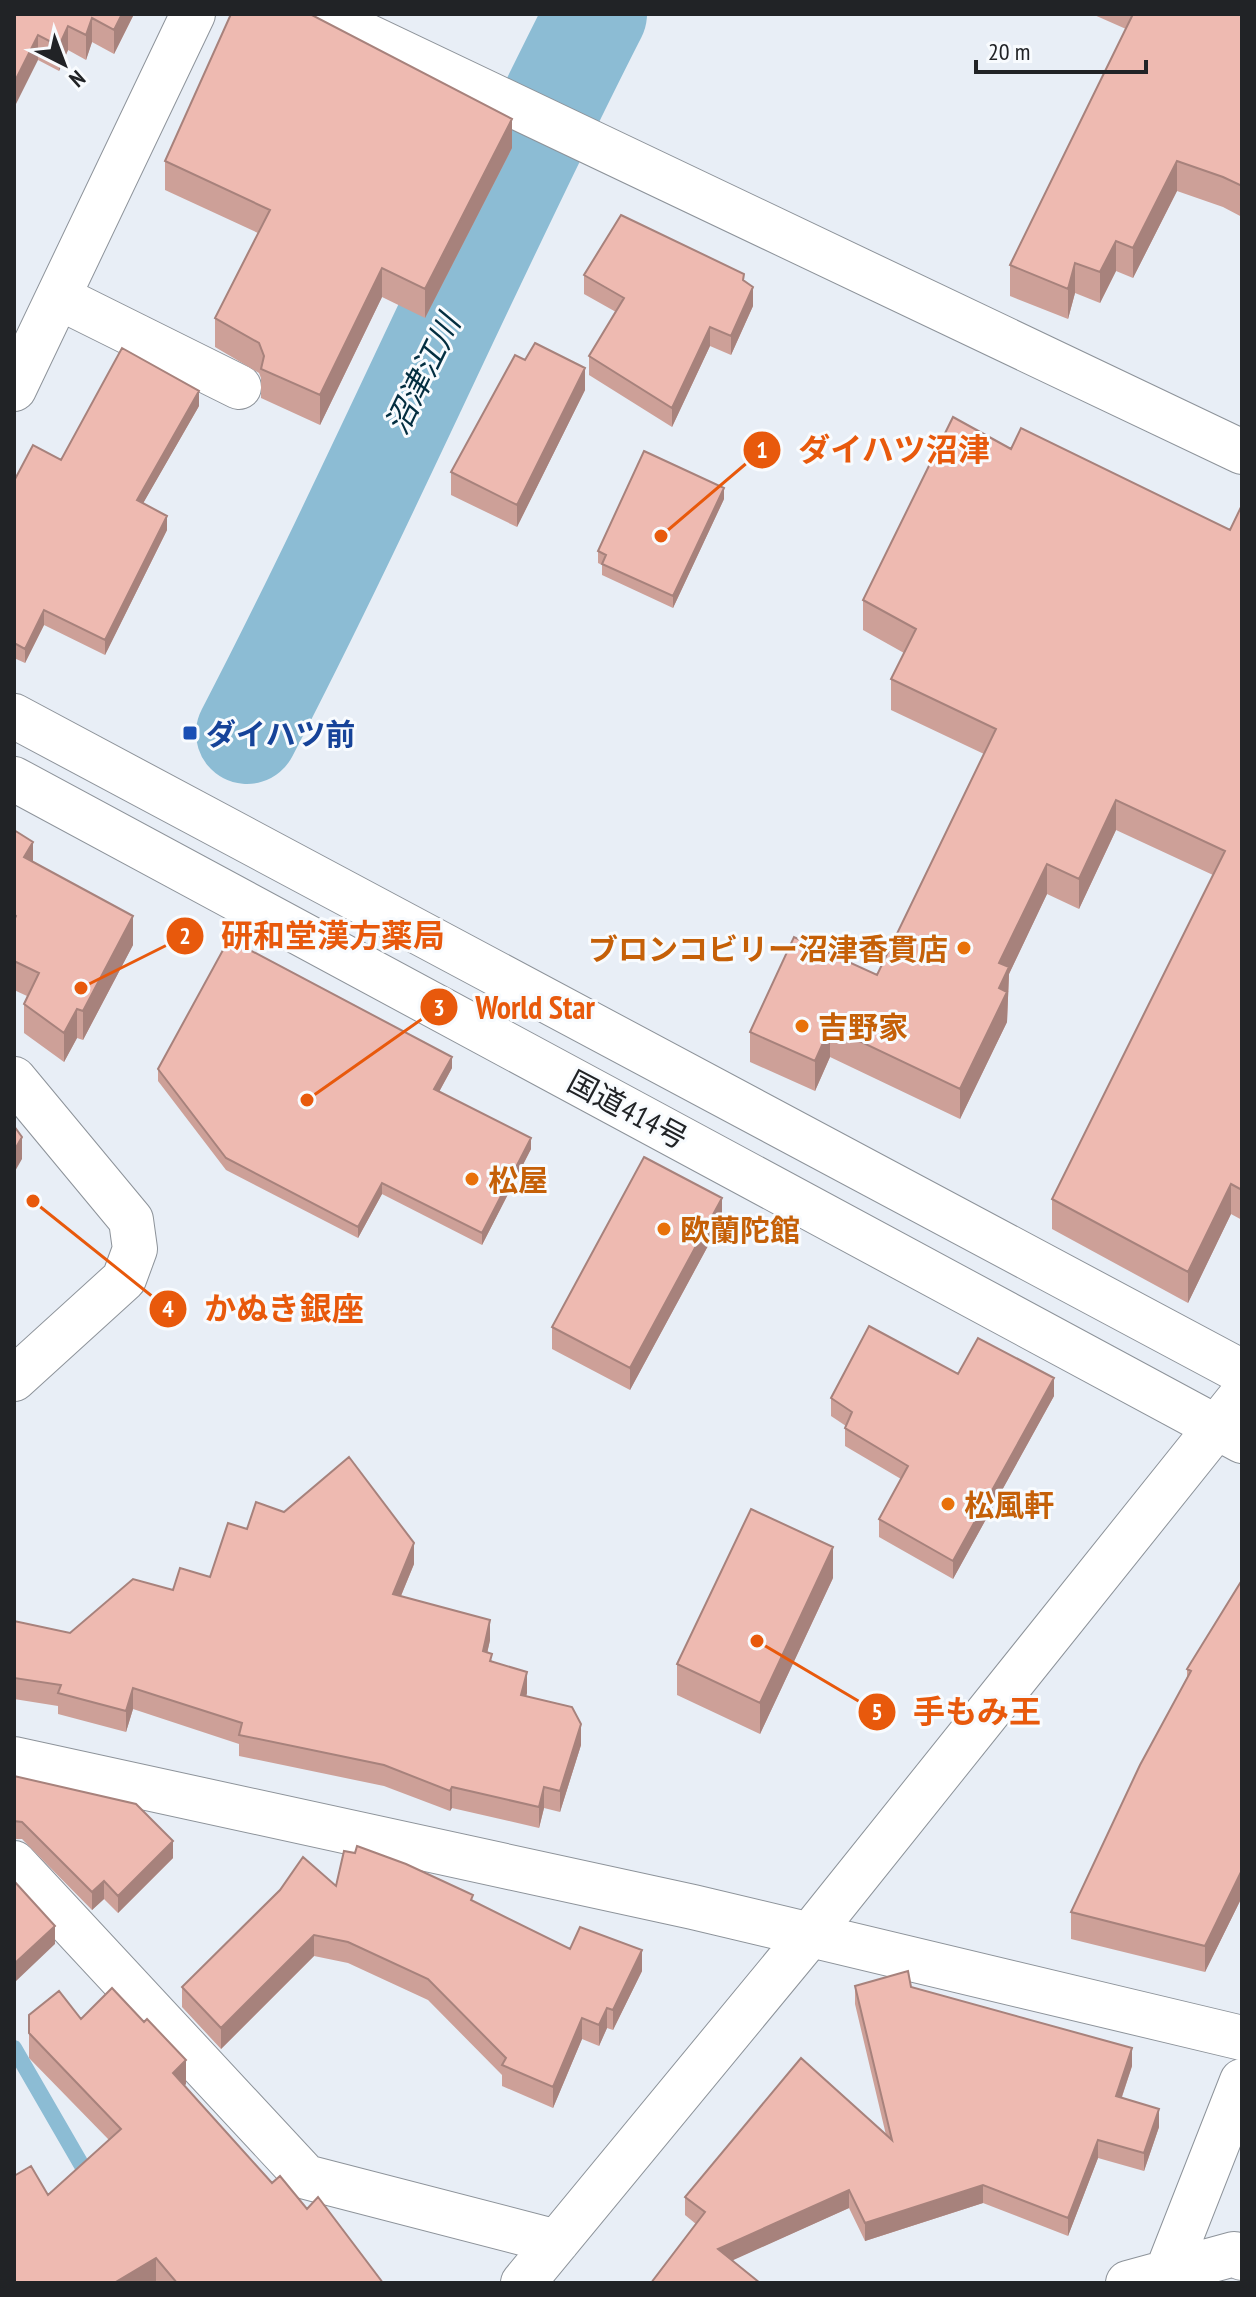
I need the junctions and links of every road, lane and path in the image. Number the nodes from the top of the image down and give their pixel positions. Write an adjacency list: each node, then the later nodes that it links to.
1 (193, 14): 3 (main road)
2 (321, 14): 6 (main road)
3 (58, 297): 4 (main road); 5 (main road)
4 (239, 387)
5 (14, 389)
6 (1242, 452)
7 (14, 716): 10 (main road, 国道414号)
8 (14, 779): 12 (main road, 国道414号)
9 (14, 1079): 11 (main road)
10 (1242, 1372)
11 (14, 1379)
12 (1233, 1420): 15 (main road)
13 (14, 1759): 15 (main road)
14 (14, 1863): 18 (main road)
15 (809, 1936): 16 (main road); 18 (main road)
16 (1242, 2038)
17 (1242, 2081): 20 (main road)
18 (557, 2242): 21 (main road)
19 (1242, 2258): 20 (main road)
20 (1147, 2278)
21 (523, 2283)

